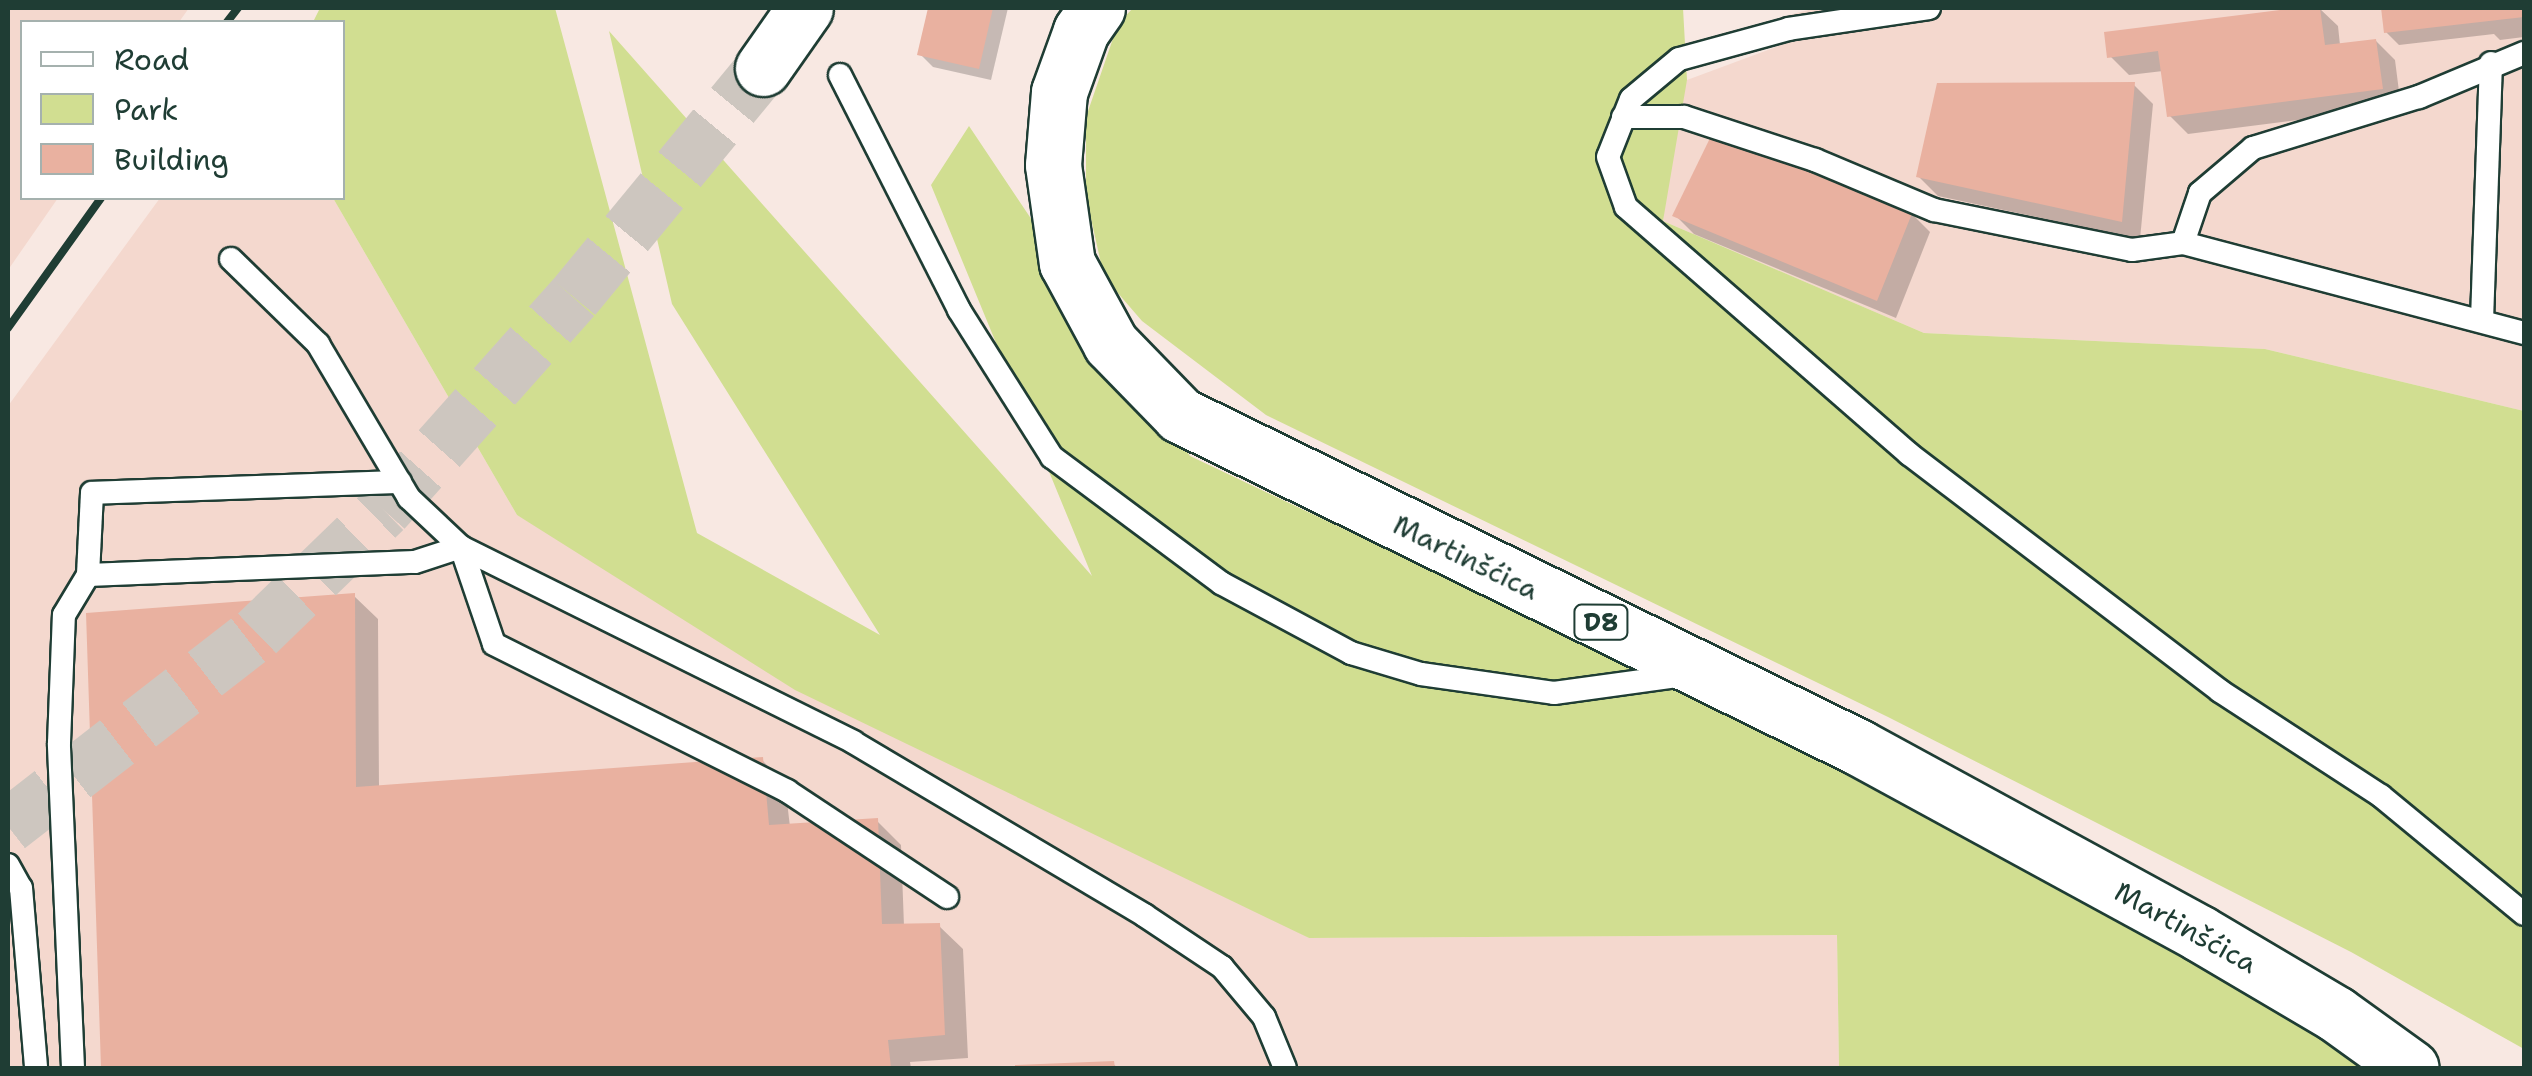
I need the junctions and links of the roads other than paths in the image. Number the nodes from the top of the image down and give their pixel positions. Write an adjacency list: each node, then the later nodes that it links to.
1 (805, 8): 6 (main road)
2 (1096, 8): 16 (main road, Martinšćica / D8)
3 (1929, 8): 8 (lane)
4 (2524, 53): 5 (lane)
5 (2490, 64): 9 (lane); 11 (lane)
6 (763, 68)
7 (840, 75): 16 (lane)
8 (1623, 117): 9 (lane); 19 (lane)
9 (2183, 243): 11 (lane)
10 (231, 259): 13 (lane)
11 (2482, 320): 12 (lane)
12 (2524, 333)
13 (400, 482): 14 (lane); 15 (lane)
14 (461, 548): 15 (lane); 18 (lane); 22 (lane)
15 (88, 576): 21 (lane)
16 (1703, 672): 23 (main road, Martinšćica / D8)
17 (8, 865): 20 (lane)
18 (947, 896)
19 (2524, 914)
20 (36, 1068)
21 (73, 1068)
22 (1285, 1068)
23 (2410, 1068)

